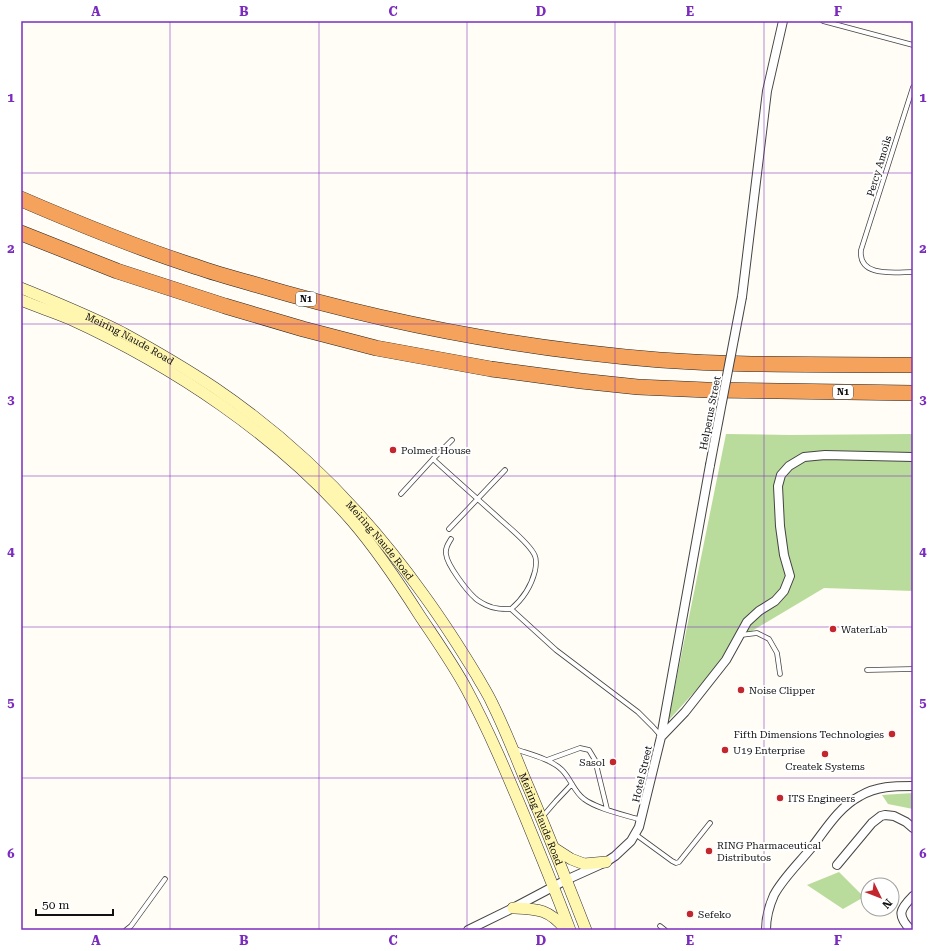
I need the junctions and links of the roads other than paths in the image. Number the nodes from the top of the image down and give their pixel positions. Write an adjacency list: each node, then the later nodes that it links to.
1 (783, 21): 25 (street, Helperus Street, bridge)
2 (823, 21): 3 (lane)
3 (913, 45)
4 (913, 87): 7 (lane, Percy Amoils)
5 (21, 199): 10 (highway, N1)
6 (21, 233): 11 (highway, N1)
7 (913, 272)
8 (21, 288): 26 (street, Meiring Naude Road)
9 (21, 300): 41 (street, Meiring Naude Road)
10 (913, 365)
11 (913, 393)
12 (452, 440): 14 (lane)
13 (913, 457): 21 (street, Hotel Street)
14 (433, 459): 16 (lane); 17 (lane)
15 (505, 470): 17 (lane)
16 (401, 494)
17 (477, 499): 18 (lane); 20 (lane)
18 (449, 529)
19 (451, 539): 20 (lane)
20 (511, 609): 25 (lane)
21 (738, 636): 24 (lane); 25 (street, Hotel Street)
22 (913, 669): 23 (lane)
23 (867, 670)
24 (780, 674)
25 (661, 737): 32 (street, Hotel Street)
26 (512, 748): 27 (lane); 31 (street, Meiring Naude Road)
27 (547, 760): 28 (lane); 30 (lane)
28 (572, 784): 30 (lane); 31 (lane)
29 (913, 786): 51 (street)
30 (607, 809): 32 (lane)
31 (542, 818): 36 (street, Meiring Naude Road)
32 (641, 820): 35 (street, Hotel Street)
33 (710, 823): 35 (lane)
34 (913, 828): 38 (street)
35 (635, 834): 37 (street, Hotel Street)
36 (554, 848): 37 (street); 40 (street, Meiring Naude Road)
37 (606, 862): 40 (street, Hotel Street)
38 (837, 865)
39 (165, 879): 45 (lane)
40 (566, 880): 41 (street, Hotel Street); 49 (street, Meiring Naude Road)
41 (554, 887): 43 (street, Hotel Street); 48 (street, Meiring Naude Road)
42 (913, 896): 52 (street)
43 (513, 908): 46 (street, Hotel Street); 47 (street)
44 (660, 926): 50 (lane)
45 (126, 930)
46 (468, 930)
47 (566, 930)
48 (570, 930)
49 (586, 930)
50 (665, 930)
51 (766, 930)
52 (911, 930)

